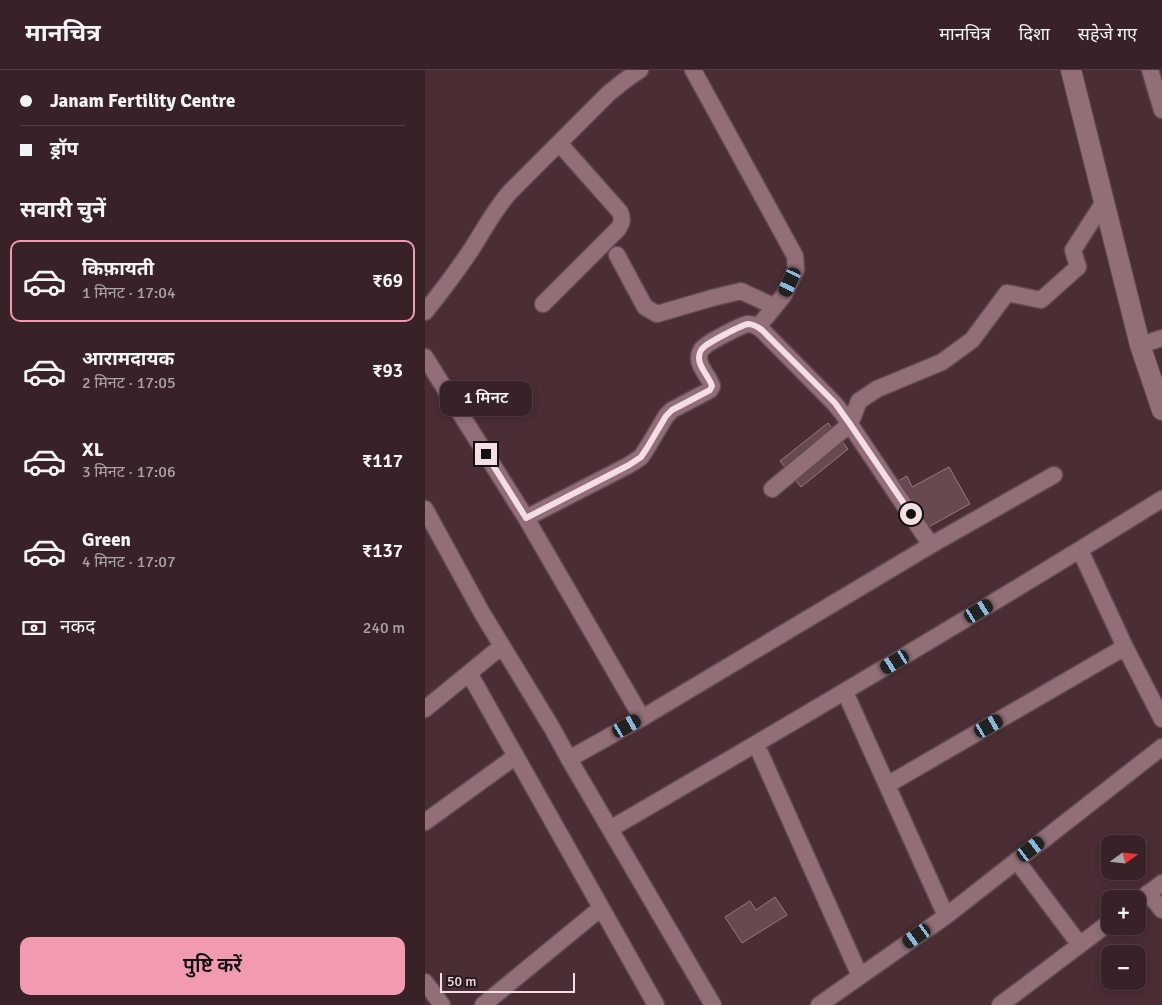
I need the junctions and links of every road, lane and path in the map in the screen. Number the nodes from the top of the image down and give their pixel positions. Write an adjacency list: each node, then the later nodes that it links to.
1 (640, 70): 6 (street)
2 (693, 70): 10 (street)
3 (1071, 70): 7 (street)
4 (1150, 70): 5 (street)
5 (1162, 110)
6 (559, 143): 9 (street); 11 (street)
7 (1105, 202): 14 (street); 17 (street)
8 (617, 255): 10 (street)
9 (543, 304)
10 (773, 306): 12 (street)
11 (425, 312)
12 (757, 327): 17 (street); 22 (street)
13 (1162, 338): 14 (street)
14 (1140, 345): 16 (street)
15 (425, 357): 22 (street)
16 (1162, 410)
17 (850, 424): 19 (street); 23 (street)
18 (1054, 475): 23 (street)
19 (772, 489)
20 (1162, 499): 24 (street)
21 (425, 509): 26 (street)
22 (526, 518): 29 (street)
23 (931, 545): 29 (street)
24 (1080, 550): 25 (street); 27 (street)
25 (1125, 647): 30 (street); 35 (street)
26 (486, 659): 28 (street); 33 (street); 34 (street)
27 (845, 692): 31 (street); 35 (street)
28 (425, 709)
29 (641, 718): 34 (street)
30 (1162, 719)
31 (756, 744): 37 (street); 47 (street)
32 (1162, 747): 38 (street)
33 (516, 756): 36 (street); 42 (street)
34 (569, 759): 37 (street)
35 (887, 785): 44 (street)
36 (425, 822)
37 (611, 828): 52 (street)
38 (1017, 861): 44 (street); 46 (street)
39 (1162, 883): 40 (street)
40 (1146, 895)
41 (1146, 899): 43 (street)
42 (601, 908): 50 (street); 51 (street)
43 (1162, 910)
44 (946, 916): 47 (street)
45 (1101, 929): 46 (street)
46 (1080, 945): 54 (street)
47 (860, 976): 53 (street)
48 (425, 982): 49 (street)
49 (442, 1005)
50 (483, 1005)
51 (656, 1005)
52 (713, 1005)
53 (819, 1005)
54 (1000, 1005)

